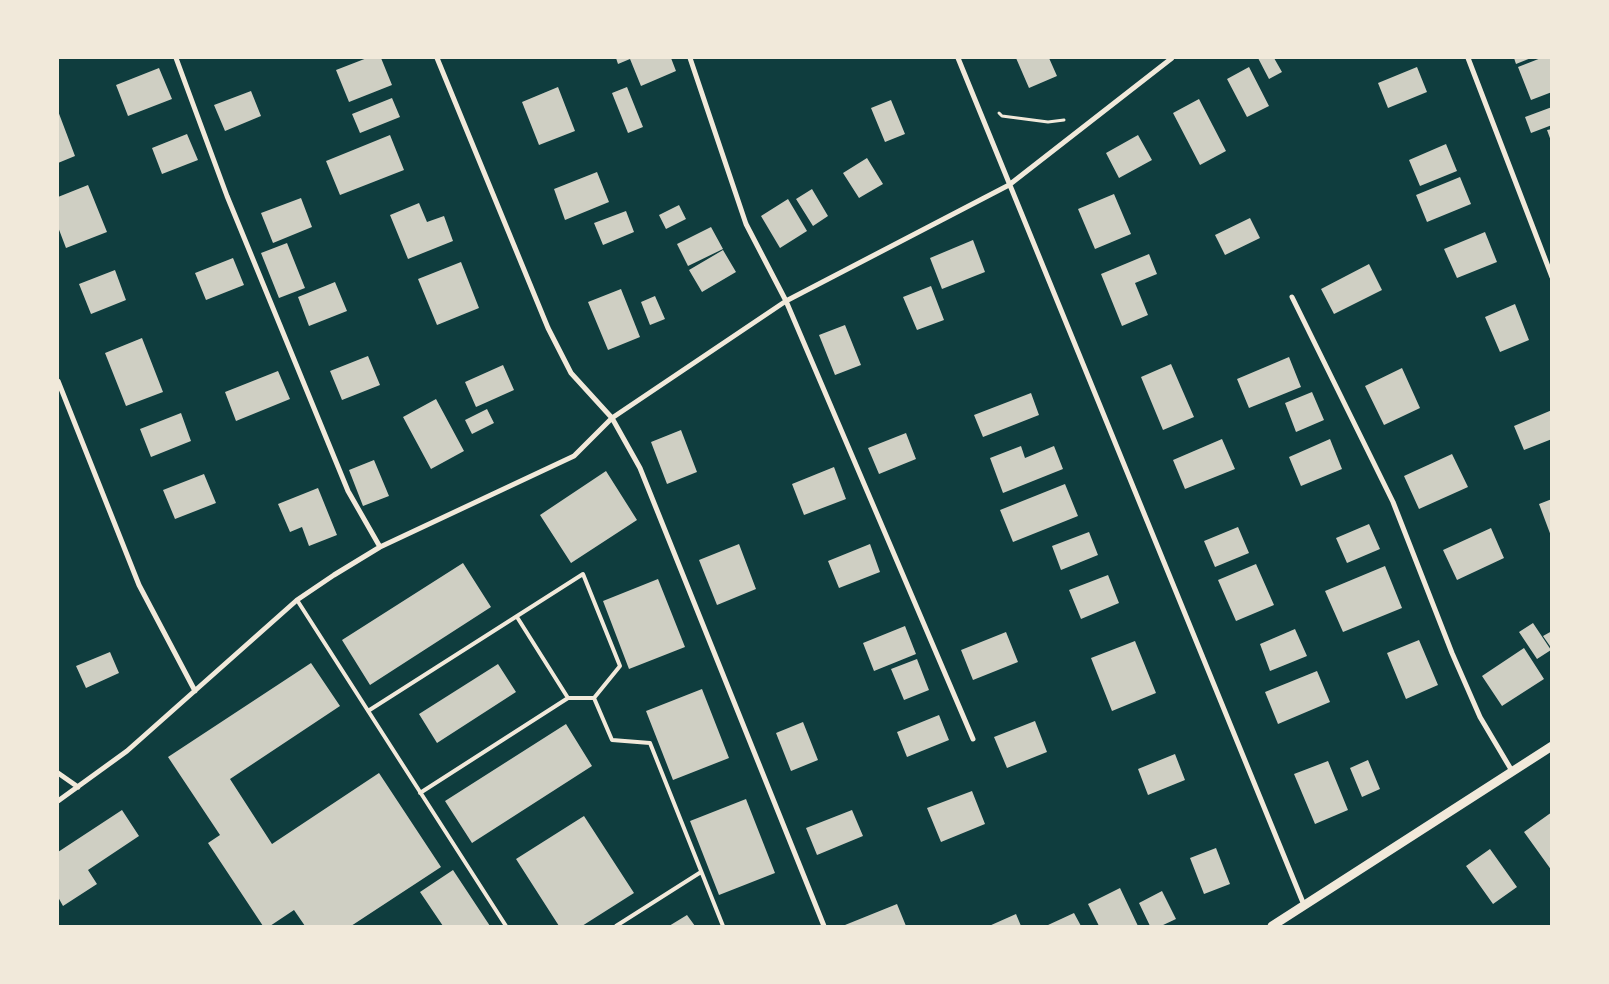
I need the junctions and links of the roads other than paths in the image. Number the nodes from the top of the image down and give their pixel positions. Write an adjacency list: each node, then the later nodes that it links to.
1 (176, 58): 13 (street)
2 (437, 58): 12 (street)
3 (690, 58): 10 (street)
4 (958, 58): 7 (street)
5 (1172, 58): 7 (street)
6 (1468, 58): 8 (street)
7 (1008, 185): 10 (street); 28 (street)
8 (1552, 277)
9 (1292, 297): 22 (street)
10 (786, 301): 12 (street); 20 (street)
11 (58, 381): 16 (street)
12 (612, 418): 13 (street); 32 (street)
13 (380, 548): 14 (street)
14 (297, 600): 16 (street); 19 (lane)
15 (517, 617): 17 (lane); 18 (lane); 19 (lane)
16 (195, 691): 24 (street)
17 (568, 698): 18 (lane); 25 (lane)
18 (594, 698): 27 (lane)
19 (368, 711): 25 (lane)
20 (973, 739)
21 (1552, 746): 22 (street)
22 (1512, 771): 28 (street)
23 (58, 773): 24 (street)
24 (78, 786): 26 (street)
25 (420, 793): 29 (lane)
26 (58, 801)
27 (701, 872): 30 (lane); 31 (lane)
28 (1304, 906): 33 (street)
29 (506, 926)
30 (616, 926)
31 (723, 926)
32 (824, 926)
33 (1274, 926)

